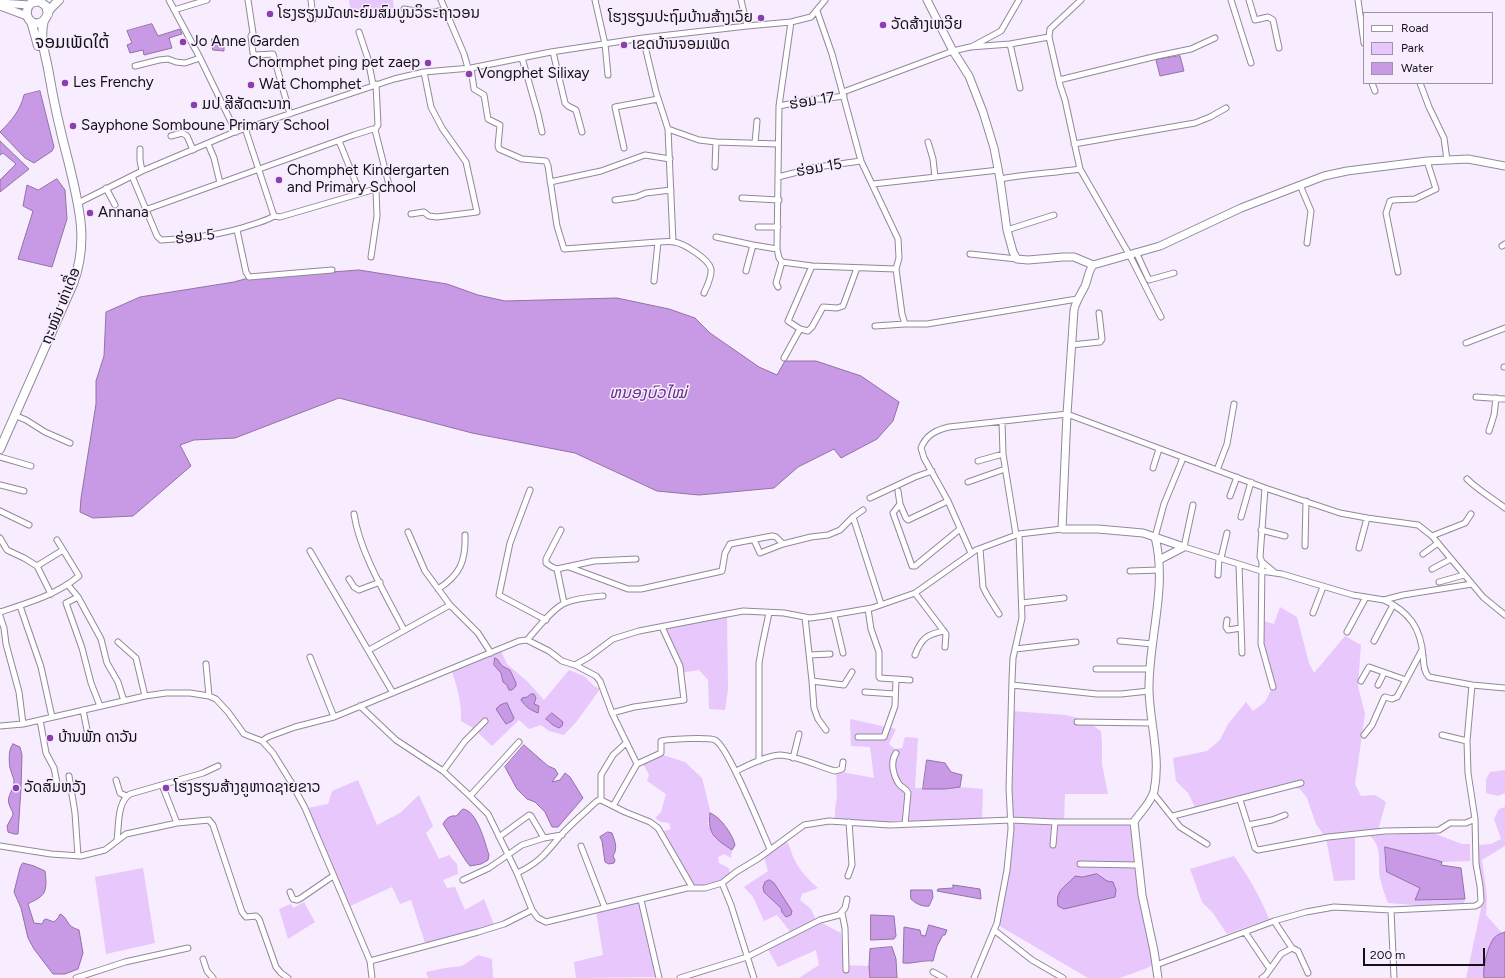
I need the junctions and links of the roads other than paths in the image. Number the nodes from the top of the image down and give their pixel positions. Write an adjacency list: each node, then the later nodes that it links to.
1 (59, 0): 23 (main road, ຖະໝົນ ທ່າເດື່ອ)
2 (169, 0): 20 (street)
3 (207, 0): 20 (street)
4 (248, 0): 57 (street)
5 (311, 0): 25 (street)
6 (441, 0): 21 (street)
7 (595, 0): 33 (street)
8 (741, 0): 27 (street)
9 (825, 0): 22 (street)
10 (927, 0): 37 (street)
11 (1019, 0): 35 (street)
12 (1081, 0): 30 (street)
13 (1232, 0): 41 (street)
14 (1249, 0): 36 (street)
15 (1358, 0): 29 (street)
16 (44, 1): 18 (main road); 23 (main road)
17 (0, 4): 18 (street); 24 (street)
18 (29, 5): 24 (main road)
19 (404, 9): 21 (street)
20 (174, 10): 39 (street)
21 (445, 10): 43 (street)
22 (817, 10): 26 (street); 53 (street)
23 (46, 17): 24 (main road); 50 (main road, ຖະໝົນ ທ່າເດື່ອ)
24 (29, 18): 50 (main road, ຖະໝົນ ທ່າເດື່ອ)
25 (313, 19)
26 (791, 22): 27 (street); 55 (street)
27 (747, 26): 31 (street)
28 (359, 32): 47 (street)
29 (1363, 36)
30 (1049, 37): 34 (street); 46 (street)
31 (643, 38): 33 (street); 54 (street)
32 (1215, 38): 46 (street)
33 (604, 44): 38 (street); 45 (street)
34 (1010, 44): 35 (street); 51 (street)
35 (970, 47): 37 (street, ຮ່ອມ 17)
36 (1279, 48)
37 (953, 51): 53 (street, ຮ່ອມ 17); 84 (street)
38 (553, 52): 40 (street); 64 (street)
39 (200, 58): 42 (street); 62 (street)
40 (522, 58): 43 (street); 63 (street)
41 (1251, 63)
42 (135, 66)
43 (469, 68): 44 (street); 90 (street)
44 (424, 72): 47 (street); 104 (street)
45 (608, 75)
46 (1059, 80): 72 (street)
47 (375, 84): 57 (street); 61 (street)
48 (1372, 84): 52 (street)
49 (1420, 84): 77 (street)
50 (50, 86): 101 (main road, ຖະໝົນ ທ່າເດື່ອ)
51 (1020, 88)
52 (1375, 91)
53 (844, 94): 55 (street, ຮ່ອມ 17); 79 (street)
54 (658, 99): 60 (street); 73 (street)
55 (779, 106): 71 (street)
56 (1226, 108): 72 (street)
57 (290, 114): 59 (street)
58 (756, 121): 69 (street)
59 (245, 128): 62 (street); 83 (street)
60 (668, 128): 67 (street); 76 (street)
61 (375, 130): 66 (street); 95 (street)
62 (236, 132): 70 (street)
63 (542, 132)
64 (582, 132)
65 (171, 136): 75 (street)
66 (339, 141): 83 (street); 97 (street)
67 (716, 142): 69 (street); 80 (street)
68 (928, 142): 88 (street)
69 (755, 143): 71 (street)
70 (208, 144): 75 (street); 91 (street)
71 (778, 144): 87 (street)
72 (1074, 144): 82 (street)
73 (624, 148)
74 (140, 149): 85 (street)
75 (193, 150): 85 (street)
76 (670, 159): 90 (street); 96 (street)
77 (1447, 160): 78 (street); 81 (street)
78 (1427, 161): 93 (street); 128 (street)
79 (861, 162): 87 (street, ຮ່ອມ 15); 92 (street)
80 (715, 166)
81 (1505, 166)
82 (1080, 169): 89 (street); 117 (street)
83 (259, 170): 91 (street); 106 (street)
84 (999, 170): 88 (street); 89 (street)
85 (142, 171): 86 (street)
86 (132, 176): 94 (street); 103 (street, ຮ່ອມ 5)
87 (778, 177): 100 (street)
88 (935, 177): 92 (street)
89 (1000, 179): 110 (street)
90 (550, 182): 112 (street)
91 (220, 183): 103 (street)
92 (873, 184): 125 (street)
93 (1300, 185): 114 (street); 117 (street)
94 (106, 188): 101 (street); 102 (street)
95 (376, 189): 97 (street, ຮ່ອມ 5); 119 (street)
96 (671, 190): 99 (street); 113 (street)
97 (360, 193): 106 (street, ຮ່ອມ 5)
98 (742, 198): 100 (street)
99 (615, 200)
100 (779, 200): 108 (street)
101 (78, 203): 148 (main road, ຖະໝົນ ທ່າເດື່ອ)
102 (115, 205)
103 (145, 210): 109 (street, ຮ່ອມ 5)
104 (411, 214)
105 (1054, 215): 110 (street)
106 (274, 216): 109 (street, ຮ່ອມ 5)
107 (758, 227): 108 (street)
108 (778, 227): 116 (street)
109 (237, 230): 126 (street)
110 (1007, 230): 120 (street)
111 (716, 237): 115 (street)
112 (658, 242): 113 (street); 130 (street)
113 (673, 242): 132 (street)
114 (1307, 243)
115 (752, 245): 116 (street); 127 (street)
116 (777, 248): 121 (street)
117 (1132, 253): 122 (street); 129 (street); 135 (street)
118 (970, 254): 120 (street)
119 (371, 257)
120 (1018, 258): 122 (street)
121 (782, 262): 123 (street); 131 (street)
122 (1092, 265): 133 (street)
123 (812, 266): 124 (street); 138 (street)
124 (856, 268): 125 (street); 138 (street)
125 (896, 269): 136 (street)
126 (332, 270)
127 (746, 271)
128 (1398, 272)
129 (1174, 273)
130 (654, 281)
131 (778, 287)
132 (704, 293)
133 (1077, 300): 136 (street); 141 (street)
134 (1099, 313): 141 (street)
135 (1161, 317)
136 (905, 324): 137 (street)
137 (875, 326)
138 (800, 328): 142 (street)
139 (1505, 328): 140 (street)
140 (1466, 343)
141 (1071, 345): 147 (street)
142 (784, 358)
143 (1476, 397): 144 (street)
144 (1496, 398): 145 (street); 150 (street)
145 (1505, 399)
146 (1234, 404): 161 (street)
147 (1067, 414): 149 (street); 153 (street); 188 (street)
148 (14, 415): 151 (street); 152 (main road, ຖະໝົນ ທ່າເດື່ອ)
149 (1002, 421): 154 (street); 162 (street)
150 (1490, 431)
151 (70, 443)
152 (0, 449)
153 (1159, 449): 156 (street); 159 (street)
154 (1003, 454): 157 (street); 160 (street)
155 (0, 457): 158 (street)
156 (1183, 458): 161 (street); 197 (street)
157 (978, 462)
158 (31, 466)
159 (1153, 468)
160 (1005, 469): 165 (street); 194 (street)
161 (1218, 470): 163 (street)
162 (932, 471): 173 (street); 174 (street)
163 (1237, 477): 166 (street); 172 (street)
164 (1467, 479): 178 (street)
165 (968, 482)
166 (1251, 482): 168 (street); 184 (street)
167 (0, 485): 170 (street)
168 (1265, 488): 175 (street); 190 (street)
169 (530, 490): 256 (street)
170 (24, 491)
171 (898, 491): 176 (street)
172 (1230, 496)
173 (870, 498)
174 (948, 501): 176 (street); 187 (street)
175 (1306, 501): 185 (street); 203 (street)
176 (900, 504): 187 (street)
177 (1193, 504): 204 (street)
178 (1505, 508)
179 (863, 510): 183 (street)
180 (0, 511): 186 (street)
181 (354, 514): 228 (street)
182 (1471, 514): 196 (street)
183 (853, 517): 202 (street); 243 (street)
184 (1241, 517)
185 (1366, 518): 196 (street); 206 (street)
186 (29, 525)
187 (960, 529): 209 (street)
188 (1062, 529): 194 (street); 197 (street)
189 (561, 530): 219 (street)
190 (1262, 530): 195 (street); 215 (street)
191 (408, 532): 233 (street)
192 (1227, 533): 211 (street)
193 (465, 535): 233 (street)
194 (1017, 535): 205 (street); 242 (street)
195 (1285, 536)
196 (1432, 536): 201 (street)
197 (1155, 537): 204 (street); 214 (street)
198 (0, 538): 217 (street)
199 (57, 540): 207 (street)
200 (754, 540): 202 (street); 202 (street); 218 (street)
201 (1438, 543): 210 (street); 213 (street)
202 (783, 544)
203 (1305, 546)
204 (1184, 547): 211 (street); 214 (street)
205 (980, 548): 209 (street); 251 (street)
206 (1359, 548)
207 (63, 550): 217 (street); 231 (street)
208 (310, 551): 272 (street)
209 (971, 553): 234 (street)
210 (1423, 554)
211 (1220, 558): 216 (street); 225 (street)
212 (636, 559): 218 (street)
213 (1451, 559): 220 (street); 226 (street)
214 (1159, 560): 221 (street)
215 (1262, 562): 223 (street); 224 (street)
216 (1240, 565): 223 (street); 259 (street)
217 (37, 566): 235 (street)
218 (569, 567): 219 (street)
219 (557, 569): 241 (street)
220 (1432, 569)
221 (1159, 570): 222 (street); 268 (street)
222 (1130, 571)
223 (1261, 571): 224 (street); 294 (street)
224 (1274, 572): 232 (street)
225 (1218, 575)
226 (1464, 575): 229 (street); 230 (street)
227 (349, 579): 228 (street)
228 (380, 582): 260 (street)
229 (1439, 582)
230 (1472, 584): 240 (street); 253 (street)
231 (68, 585): 235 (street); 237 (street)
232 (1323, 587): 238 (street); 250 (street)
233 (438, 589): 244 (street)
234 (915, 593): 243 (street); 261 (street)
235 (51, 594): 246 (street)
236 (603, 596): 241 (street)
237 (78, 597): 302 (street); 303 (street)
238 (1366, 597): 240 (street); 262 (street)
239 (1064, 598): 242 (street)
240 (1384, 600): 245 (street)
241 (564, 603): 256 (street)
242 (1022, 603): 270 (street)
243 (882, 604): 247 (street)
244 (450, 605): 260 (street); 273 (street)
245 (1393, 605): 265 (street); 271 (street)
246 (20, 606): 248 (street); 308 (street)
247 (868, 609): 252 (street); 286 (street)
248 (0, 612)
249 (770, 613): 255 (street); 258 (street); 327 (street)
250 (1313, 613)
251 (999, 614)
252 (834, 615): 255 (street); 274 (street)
253 (1505, 615)
254 (0, 616): 313 (street)
255 (805, 617): 277 (street)
256 (546, 620): 263 (street)
257 (1227, 620): 259 (street)
258 (662, 627): 281 (street); 306 (street)
259 (1241, 628): 275 (street)
260 (404, 630): 272 (street)
261 (944, 631): 269 (street); 278 (street)
262 (1347, 632)
263 (527, 640): 273 (street); 281 (street)
264 (1120, 641): 268 (street)
265 (1374, 641)
266 (118, 642): 300 (street)
267 (1076, 642): 270 (street)
268 (1153, 644): 283 (street)
269 (945, 647)
270 (1015, 649): 291 (street)
271 (1423, 649): 288 (street); 292 (street)
272 (369, 650): 298 (street)
273 (491, 653): 298 (street)
274 (843, 653)
275 (1242, 653)
276 (830, 654): 277 (street)
277 (810, 655): 289 (street)
278 (916, 655)
279 (310, 657): 307 (street)
280 (206, 664): 301 (street)
281 (575, 665): 306 (street)
282 (1096, 669): 283 (street)
283 (1150, 669): 297 (street)
284 (852, 672): 289 (street)
285 (1384, 673): 288 (street); 290 (street); 293 (street)
286 (896, 679): 287 (street); 299 (street)
287 (910, 680)
288 (1406, 680): 317 (street)
289 (812, 681): 315 (street)
290 (1361, 681)
291 (1012, 685): 297 (street); 347 (street)
292 (1472, 685): 295 (street); 322 (street)
293 (1378, 686)
294 (1273, 687)
295 (1505, 688)
296 (865, 692): 299 (street)
297 (1149, 692): 312 (street)
298 (393, 693): 304 (street)
299 (895, 694): 320 (street)
300 (145, 696): 301 (street); 302 (street)
301 (209, 696): 321 (street)
302 (124, 701): 303 (street)
303 (100, 706): 305 (street)
304 (360, 706): 307 (street); 332 (street)
305 (83, 710): 308 (street); 318 (street)
306 (612, 713): 324 (street)
307 (334, 717): 321 (street)
308 (52, 718): 309 (street)
309 (40, 720): 313 (street); 335 (street)
310 (485, 720): 332 (street)
311 (1077, 722): 312 (street)
312 (1152, 723): 338 (street)
313 (23, 724): 314 (street)
314 (0, 726)
315 (826, 730)
316 (799, 734): 326 (street)
317 (1364, 734)
318 (88, 735)
319 (1442, 735): 322 (street)
320 (858, 737)
321 (262, 741): 368 (street)
322 (1467, 741): 346 (street)
323 (519, 742): 340 (street)
324 (626, 743): 329 (street); 341 (street)
325 (896, 753): 352 (street)
326 (793, 758): 327 (street); 328 (street)
327 (759, 761): 331 (street)
328 (843, 762)
329 (637, 764): 331 (street); 343 (street)
330 (218, 766): 337 (street)
331 (736, 770): 362 (street)
332 (443, 771): 340 (street)
333 (69, 776): 364 (street)
334 (116, 780): 339 (street)
335 (58, 783)
336 (1301, 783): 342 (street)
337 (162, 784): 339 (street); 351 (street)
338 (1153, 793): 345 (street); 350 (street)
339 (126, 796): 357 (street)
340 (470, 796): 355 (street)
341 (601, 800): 343 (street); 354 (street)
342 (1240, 800): 345 (street); 353 (street)
343 (613, 806): 372 (street)
344 (1285, 814): 353 (street)
345 (1173, 816): 358 (street)
346 (1475, 819): 353 (street); 378 (street)
347 (1011, 820): 349 (street); 352 (street); 381 (street)
348 (849, 822): 352 (street); 362 (street); 369 (street)
349 (1055, 822): 350 (street); 359 (street)
350 (1134, 822): 366 (street)
351 (177, 823): 357 (street); 396 (street)
352 (906, 824)
353 (1248, 825)
354 (562, 835): 356 (street); 367 (street)
355 (499, 837): 356 (street); 363 (street)
356 (544, 838): 363 (street)
357 (117, 840): 364 (street)
358 (1207, 844)
359 (1053, 845)
360 (0, 846): 364 (street)
361 (581, 846): 376 (street)
362 (770, 849): 371 (street)
363 (508, 855): 367 (street); 370 (street)
364 (78, 856)
365 (1080, 864): 366 (street)
366 (1138, 865): 388 (street)
367 (517, 873): 377 (street)
368 (333, 876): 373 (street); 387 (street)
369 (848, 876)
370 (463, 880)
371 (722, 883): 372 (street); 385 (street)
372 (692, 888): 375 (street)
373 (290, 892)
374 (847, 899): 379 (street)
375 (641, 900): 376 (street); 398 (street)
376 (605, 908): 377 (street)
377 (532, 910): 387 (street)
378 (1391, 910): 380 (street); 406 (street)
379 (842, 913): 385 (street); 390 (street)
380 (1274, 921): 382 (street); 384 (street)
381 (994, 930): 402 (street); 403 (street)
382 (1245, 932): 388 (street); 389 (street)
383 (188, 948): 394 (street)
384 (1292, 948): 389 (street); 392 (street)
385 (747, 958): 393 (street); 400 (street)
386 (203, 959): 395 (street)
387 (370, 961): 397 (street)
388 (1156, 966): 404 (street)
389 (1270, 969): 405 (street)
390 (846, 970)
391 (933, 972): 401 (street)
392 (1308, 973)
393 (688, 977): 399 (street)
394 (76, 978)
395 (213, 978)
396 (288, 978)
397 (372, 978)
398 (660, 978)
399 (680, 978)
400 (754, 978)
401 (944, 978)
402 (974, 978)
403 (1063, 978)
404 (1158, 978)
405 (1262, 978)
406 (1394, 978)

